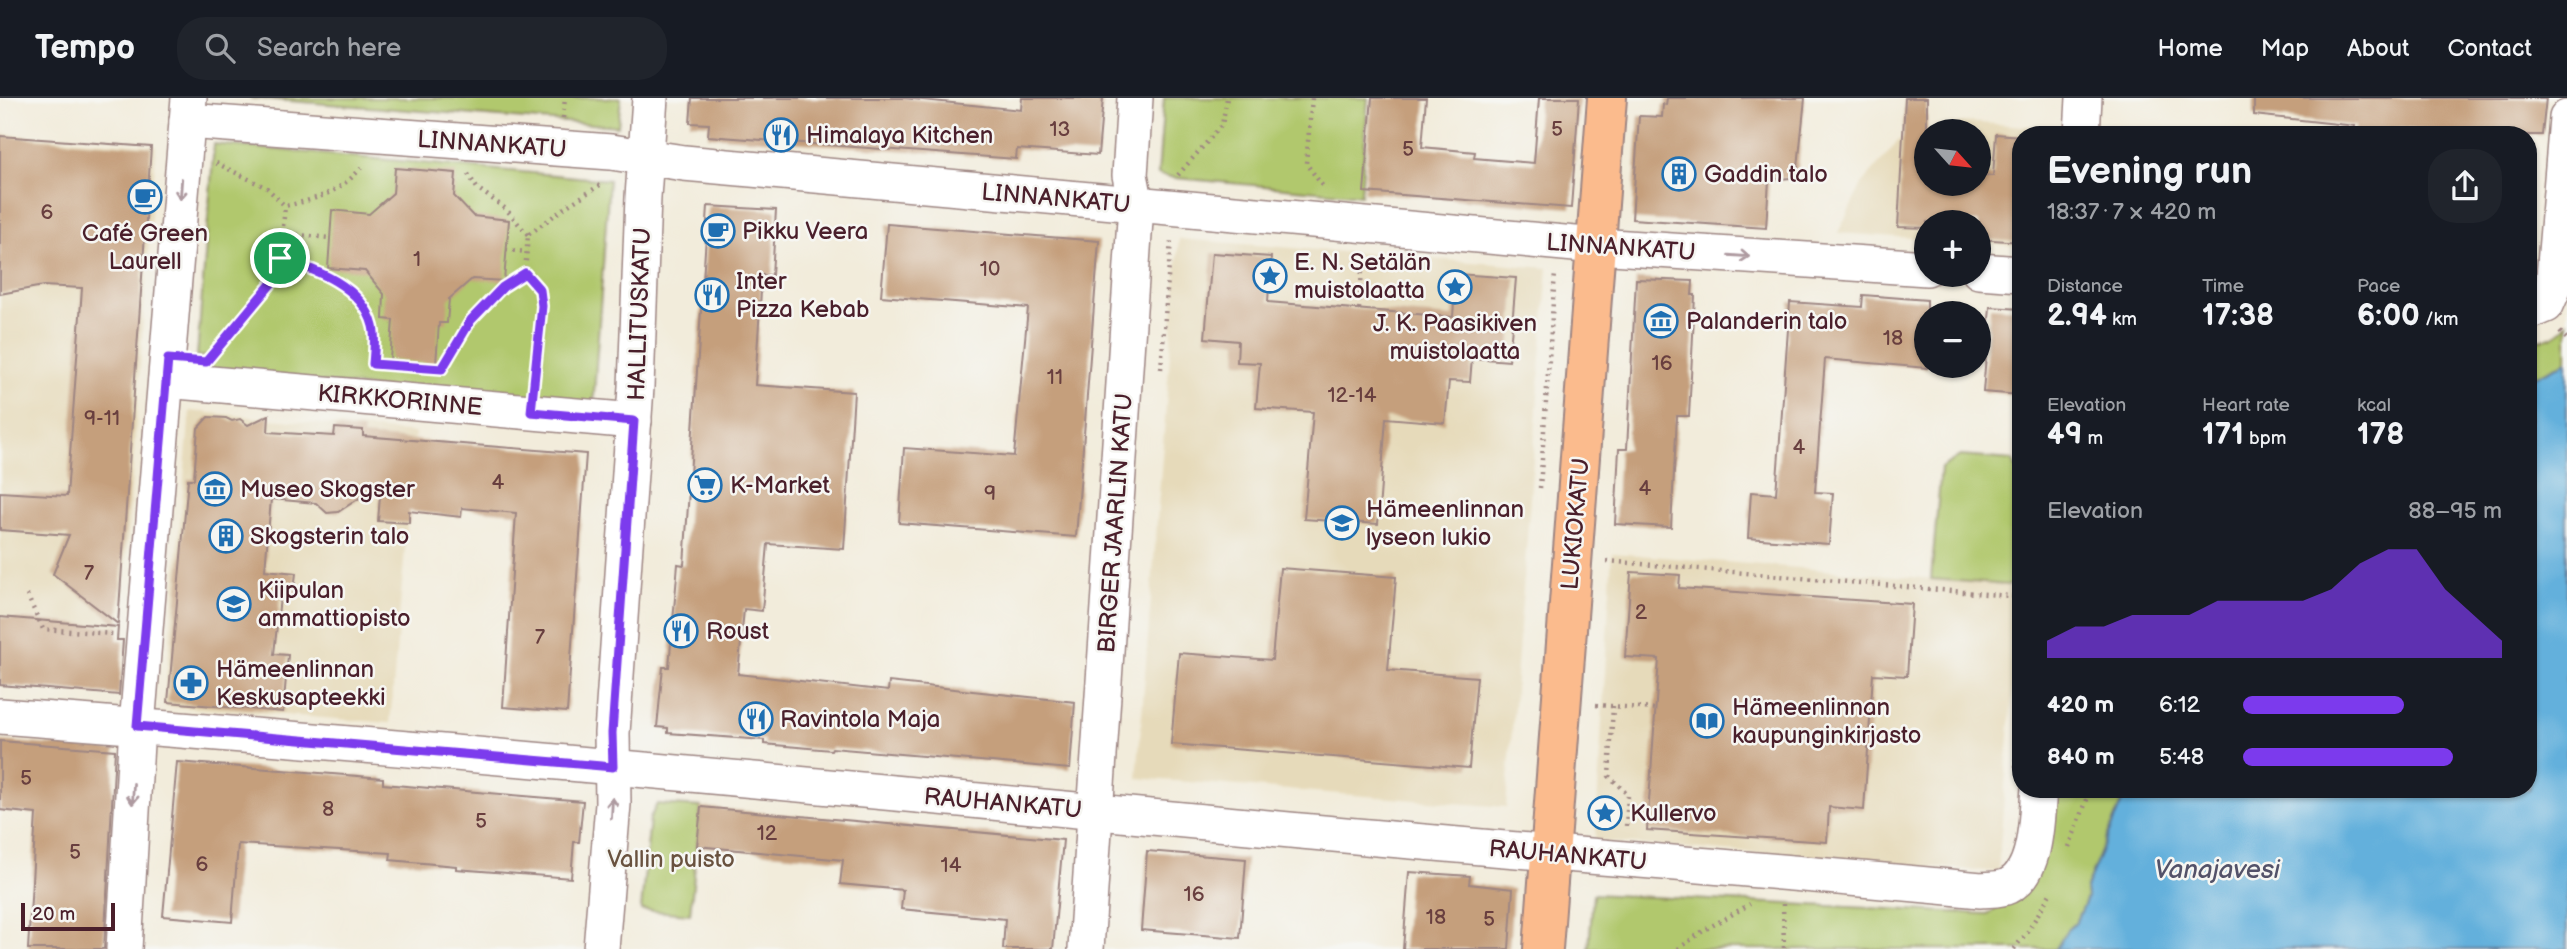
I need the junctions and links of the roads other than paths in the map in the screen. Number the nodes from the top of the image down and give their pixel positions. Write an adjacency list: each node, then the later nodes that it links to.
1 (650, 98): 8 (street, HALLITUSKATU)
2 (1135, 98): 9 (street, BIRGER JAARLIN KATU)
3 (1607, 98): 10 (main road, LUKIOKATU)
4 (2084, 98): 7 (street)
5 (188, 110): 8 (street, LINNANKATU); 15 (street, one-way to 15)
6 (2567, 118): 14 (street)
7 (2082, 126)
8 (645, 158): 9 (street, LINNANKATU); 16 (street, HALLITUSKATU)
9 (1136, 205): 10 (street, LINNANKATU); 21 (street, BIRGER JAARLIN KATU)
10 (1597, 246): 11 (street, LINNANKATU, one-way to 11); 22 (main road, LUKIOKATU)
11 (1914, 267)
12 (1991, 272): 13 (street)
13 (2012, 273)
14 (2537, 309)
15 (167, 370): 16 (street, KIRKKORINNE); 18 (street)
16 (634, 421): 19 (street, HALLITUSKATU)
17 (0, 716): 18 (street, RAUHANKATU)
18 (137, 726): 19 (street, RAUHANKATU); 23 (street, one-way to 23)
19 (613, 767): 21 (street, RAUHANKATU); 24 (street, HALLITUSKATU, one-way to 19)
20 (2028, 798): 22 (street, RAUHANKATU)
21 (1096, 812): 22 (street, RAUHANKATU); 25 (street, BIRGER JAARLIN KATU)
22 (1549, 854): 26 (main road, LUKIOKATU)
23 (124, 949)
24 (601, 949)
25 (1086, 949)
26 (1543, 949)

